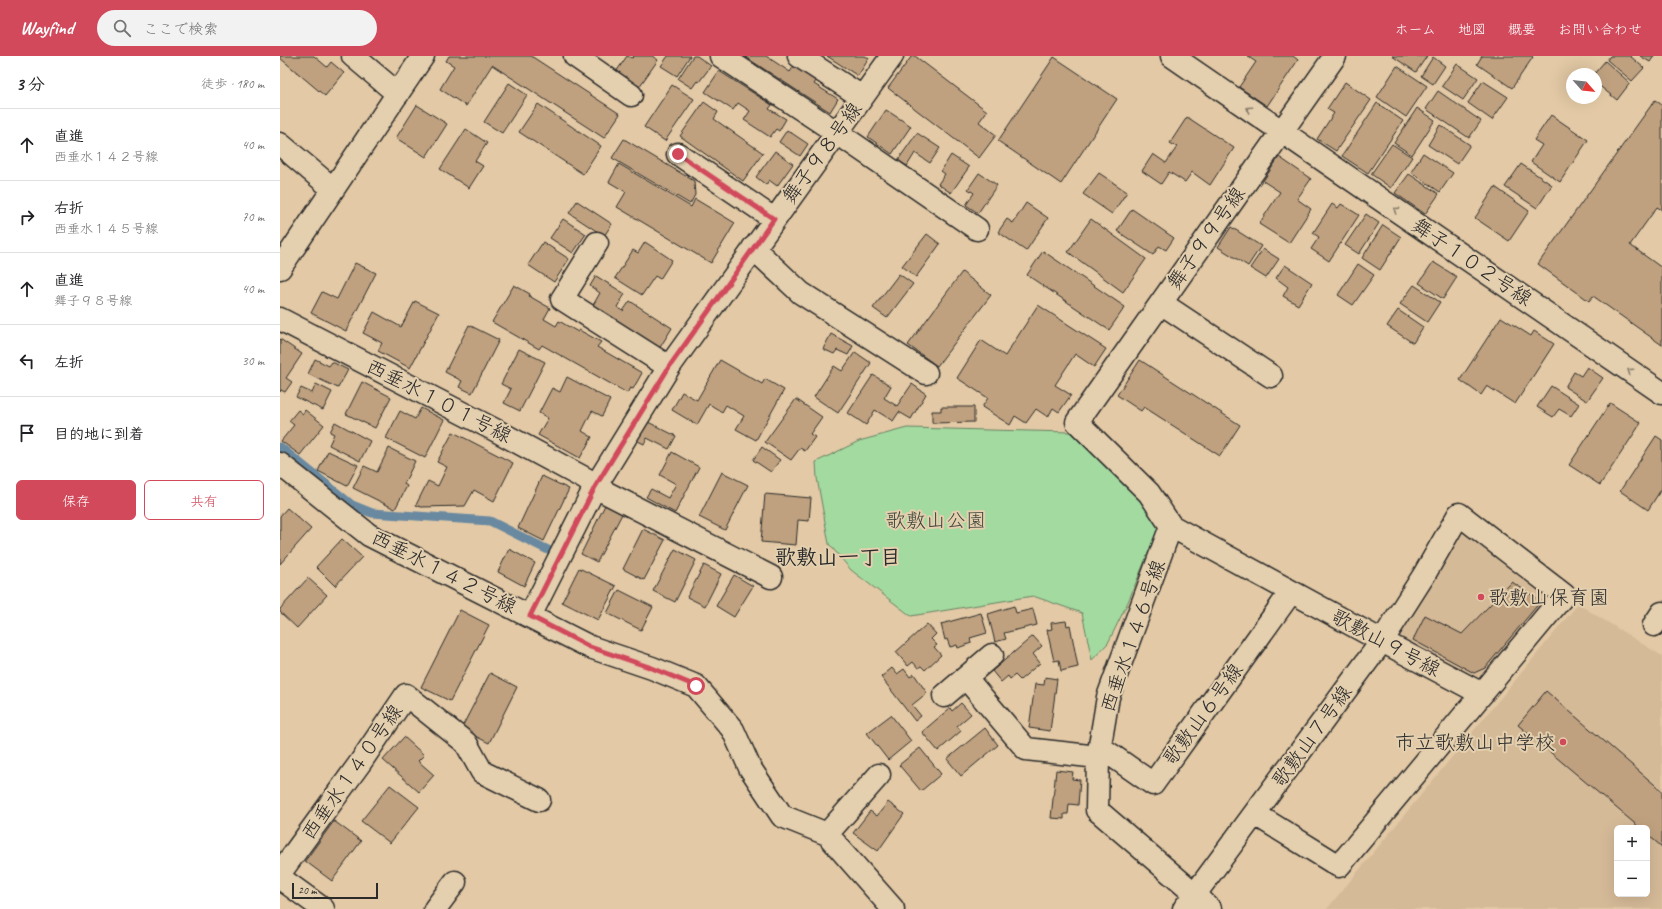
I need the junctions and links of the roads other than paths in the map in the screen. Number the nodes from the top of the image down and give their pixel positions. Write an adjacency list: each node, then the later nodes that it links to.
1 (353, 56): 9 (street)
2 (423, 56): 9 (street)
3 (575, 56): 10 (street)
4 (721, 56): 12 (street)
5 (799, 56): 11 (street)
6 (892, 56): 11 (street, 舞子９８号線)
7 (1172, 56): 13 (street, 舞子１０２号線, one-way to 7)
8 (1336, 56): 13 (street, 舞子９９号線)
9 (398, 94): 16 (street)
10 (631, 95)
11 (862, 97): 12 (street, 舞子９８号線)
12 (836, 132): 17 (street, 舞子９８号線); 18 (street)
13 (1281, 132): 22 (street, 舞子９９号線); 27 (street, 舞子１０２号線, one-way to 13)
14 (280, 144): 16 (street)
15 (678, 154): 17 (street)
16 (333, 189): 21 (street)
17 (774, 219): 20 (street, 舞子９８号線)
18 (977, 229)
19 (597, 243): 24 (street)
20 (753, 248): 24 (street, 舞子９８号線); 25 (street)
21 (280, 268)
22 (1161, 303): 26 (street); 30 (street, 舞子９９号線)
23 (280, 319): 29 (street, 西垂水１０１号線)
24 (669, 367): 29 (street, 舞子９８号線)
25 (926, 373)
26 (1271, 376)
27 (1662, 393)
28 (280, 464): 33 (street, 西垂水１４２号線)
29 (595, 487): 31 (street, 西垂水１０１号線); 33 (street, 舞子９８号線)
30 (1171, 526): 32 (street, 歌敷山９号線); 39 (street, 西垂水１４６号線)
31 (771, 577)
32 (1291, 592): 34 (street, 歌敷山９号線); 39 (street, 歌敷山６号線)
33 (530, 616): 43 (street, 西垂水１４２号線)
34 (1382, 641): 37 (street, 歌敷山９号線); 37 (street, 歌敷山７号線); 42 (street, 歌敷山７号線)
35 (992, 655): 36 (street)
36 (966, 678): 38 (street); 39 (street)
37 (1482, 694): 42 (street)
38 (944, 696)
39 (1099, 752): 47 (street, 西垂水１４６号線)
40 (879, 775): 43 (street)
41 (539, 800): 44 (street, 西垂水１４０号線)
42 (1255, 814): 47 (street, 歌敷山７号線)
43 (827, 834): 50 (street, 西垂水１４２号線)
44 (280, 873)
45 (280, 878): 48 (street)
46 (455, 882): 49 (street)
47 (1197, 904)
48 (323, 909)
49 (435, 909)
50 (893, 909)

